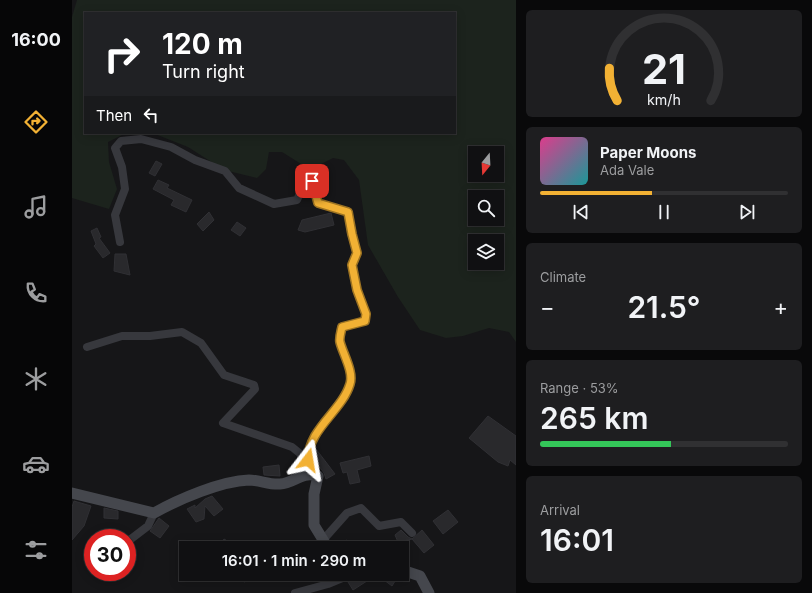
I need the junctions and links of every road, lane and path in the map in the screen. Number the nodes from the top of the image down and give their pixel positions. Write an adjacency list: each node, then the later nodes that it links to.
1 (120, 242): 3 (street)
2 (87, 347): 3 (street)
3 (308, 460): 4 (street)
4 (318, 476): 6 (street); 9 (street)
5 (72, 493): 6 (street)
6 (154, 513): 8 (street)
7 (412, 533): 10 (street)
8 (136, 535)
9 (323, 541)
10 (327, 541)
11 (409, 572): 14 (street)
12 (335, 581): 13 (street)
13 (295, 593)
14 (429, 593)

